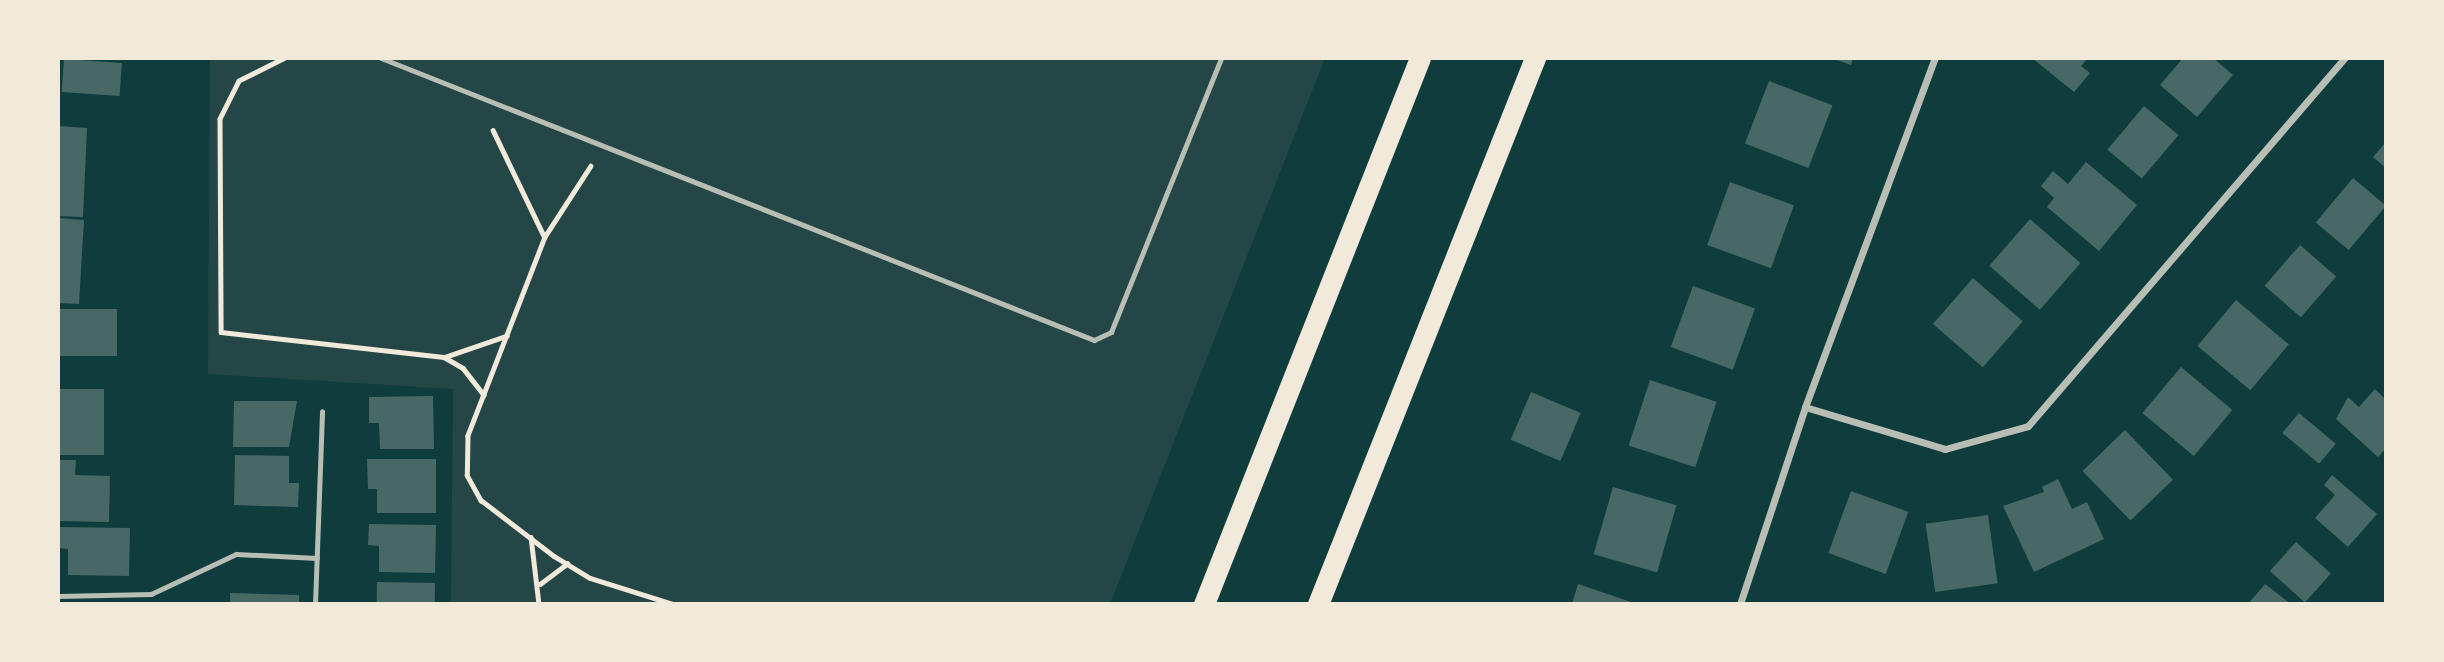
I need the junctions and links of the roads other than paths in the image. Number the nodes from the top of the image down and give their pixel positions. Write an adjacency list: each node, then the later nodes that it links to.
1 (382, 58): 2 (lane)
2 (1221, 58)
3 (1420, 58): 12 (highway)
4 (1535, 58): 13 (highway)
5 (1935, 58): 7 (street)
6 (2345, 58): 7 (street)
7 (1805, 407): 14 (street)
8 (322, 411): 9 (lane)
9 (317, 558): 10 (lane); 11 (lane)
10 (58, 596)
11 (315, 604)
12 (1204, 604)
13 (1318, 604)
14 (1740, 604)

